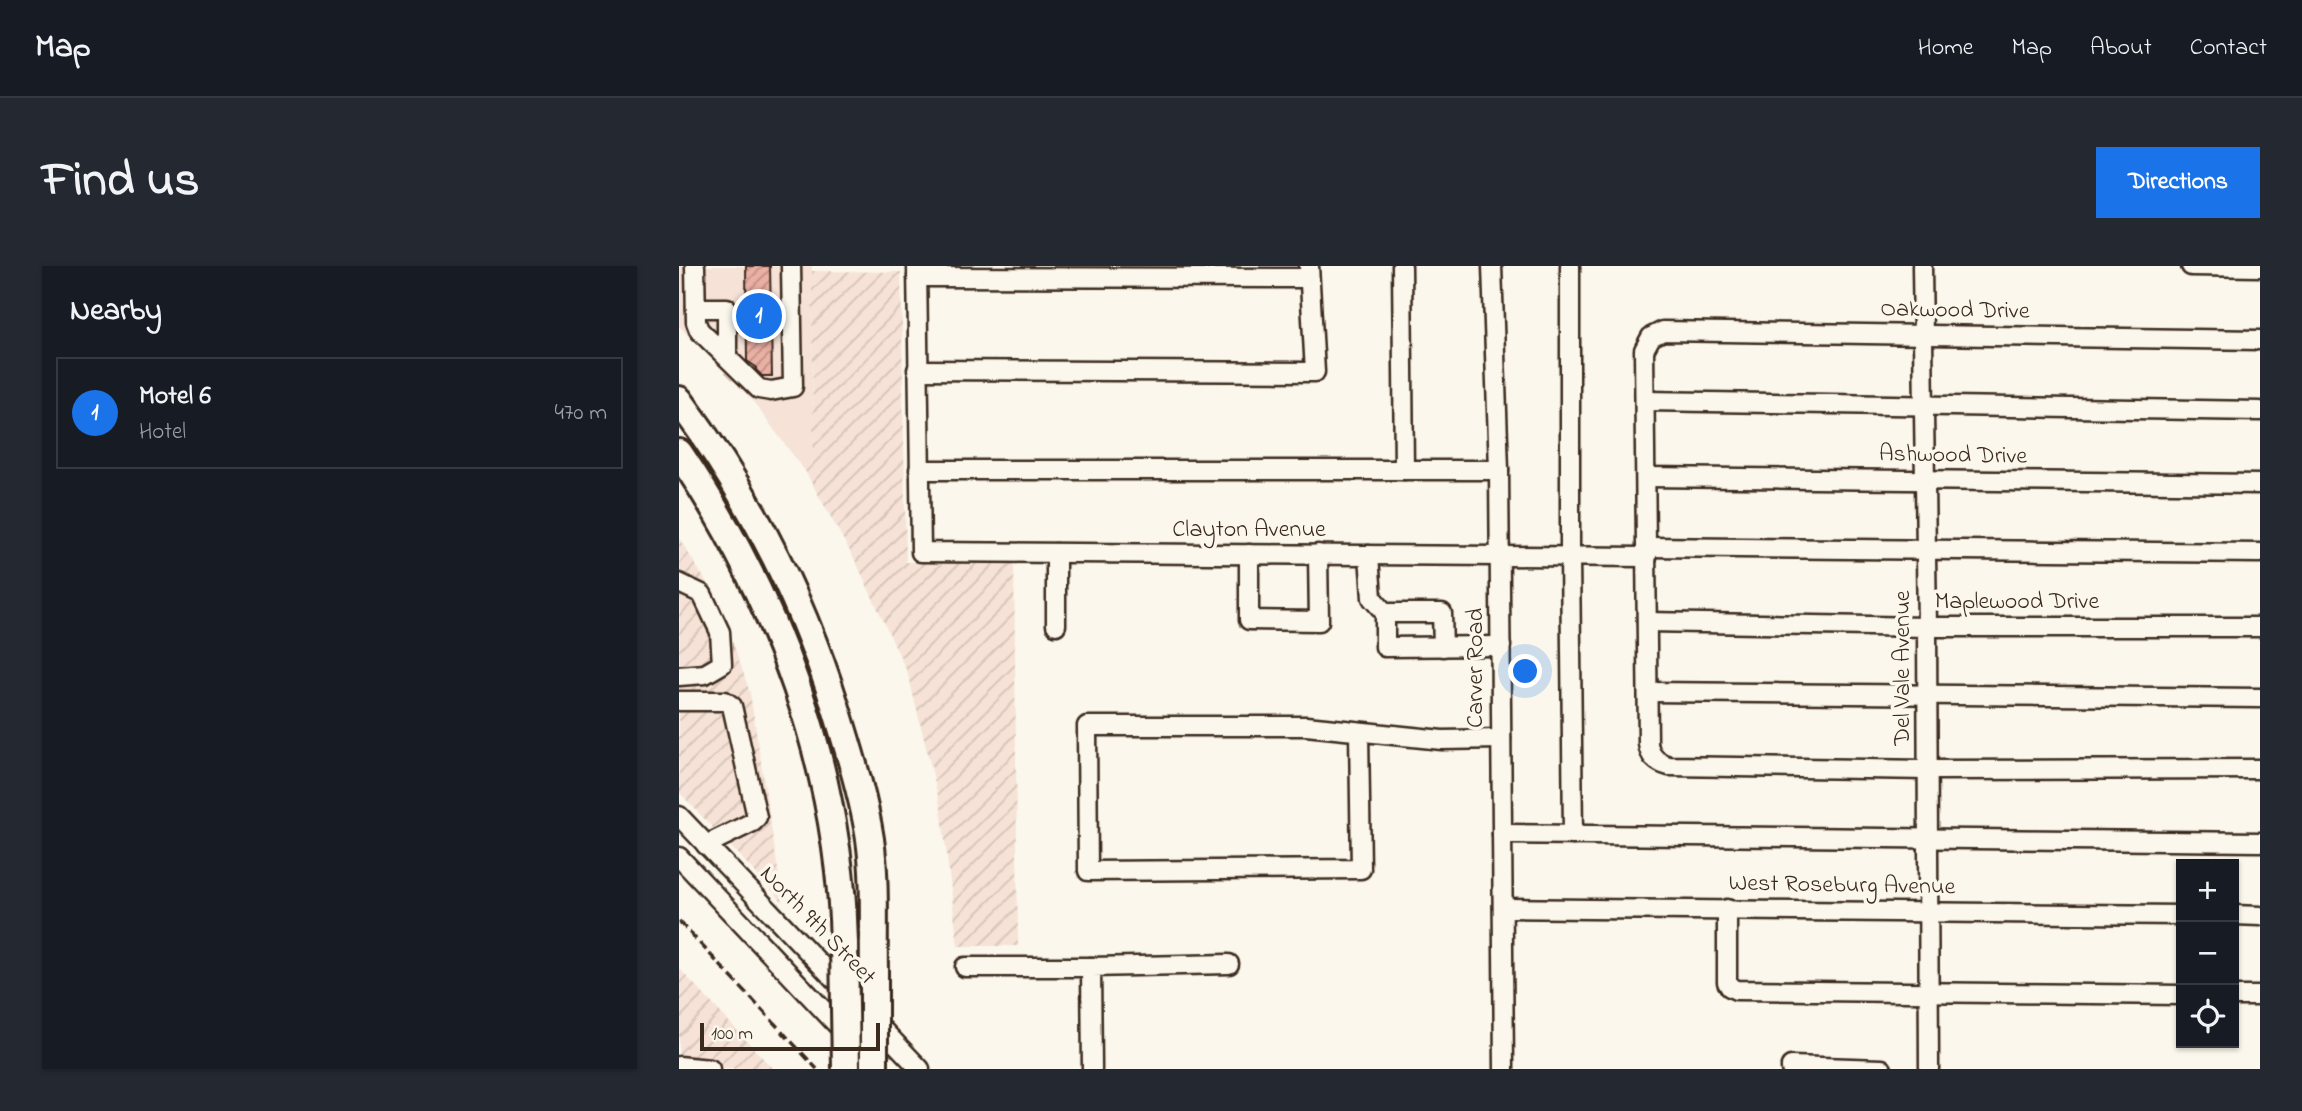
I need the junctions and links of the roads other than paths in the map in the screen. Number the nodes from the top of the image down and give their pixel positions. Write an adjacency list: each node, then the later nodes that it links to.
1 (695, 266): 11 (street)
2 (791, 266): 14 (street)
3 (1402, 266): 22 (street)
4 (1492, 266): 23 (street, Carver Road)
5 (1570, 266): 36 (street)
6 (1922, 266): 12 (street, Del Vale Avenue)
7 (2191, 266): 8 (street)
8 (2260, 267)
9 (917, 272): 10 (street); 15 (street)
10 (1309, 272): 15 (street)
11 (696, 308): 14 (street); 14 (street)
12 (1924, 335): 13 (street, Oakwood Drive); 17 (street, Oakwood Drive); 18 (street, Del Vale Avenue)
13 (2260, 340)
14 (727, 357)
15 (918, 370): 24 (street)
16 (679, 400): 78 (highway, bridge)
17 (1645, 401): 18 (street); 25 (street)
18 (1925, 404): 19 (street); 26 (street, Del Vale Avenue)
19 (2260, 411)
20 (679, 453): 21 (highway)
21 (687, 469): 77 (highway, bridge)
22 (1404, 471): 23 (street); 24 (street)
23 (1499, 471): 35 (street, Carver Road)
24 (919, 475): 30 (street, Clayton Avenue)
25 (1646, 477): 26 (street, Ashwood Drive); 29 (street)
26 (1926, 480): 27 (street, Ashwood Drive); 28 (street, Del Vale Avenue)
27 (2260, 484)
28 (1927, 550): 29 (street, Clayton Avenue); 31 (street, Clayton Avenue); 41 (street, Del Vale Avenue)
29 (1647, 552): 36 (street, Clayton Avenue); 39 (street)
30 (1056, 553): 32 (street, Clayton Avenue); 40 (street)
31 (2260, 553)
32 (1249, 554): 33 (street, Clayton Avenue); 33 (street)
33 (1318, 554): 34 (street, Clayton Avenue)
34 (1369, 555): 35 (street, Clayton Avenue); 38 (street)
35 (1500, 555): 36 (street, Clayton Avenue); 43 (street, Carver Road)
36 (1570, 556): 56 (street)
37 (679, 583): 45 (street)
38 (1385, 613): 44 (street); 44 (street)
39 (1647, 622): 41 (street, Maplewood Drive); 46 (street)
40 (1056, 625)
41 (1927, 627): 42 (street, Maplewood Drive); 47 (street, Del Vale Avenue)
42 (2260, 627)
43 (1501, 646): 44 (street); 51 (street, Carver Road)
44 (1443, 647)
45 (679, 676)
46 (1647, 692): 47 (street); 53 (street)
47 (1928, 693): 48 (street); 53 (street, Del Vale Avenue)
48 (2260, 698)
49 (679, 701): 59 (street)
50 (1359, 732): 50 (street); 51 (street)
51 (1501, 739): 55 (street, Carver Road)
52 (2260, 769): 53 (street)
53 (1928, 770): 57 (street, Del Vale Avenue)
54 (679, 816): 59 (street, North 9th Street)
55 (1502, 834): 56 (street); 61 (street, Carver Road)
56 (1573, 835): 57 (street)
57 (1929, 838): 58 (street); 63 (street, Del Vale Avenue)
58 (2260, 842)
59 (706, 845): 79 (street, North 9th Street)
60 (679, 857): 78 (street)
61 (1503, 908): 62 (street, West Roseburg Avenue); 81 (street, Carver Road)
62 (1727, 909): 63 (street, West Roseburg Avenue); 70 (street)
63 (1929, 912): 64 (street, West Roseburg Avenue); 70 (street, Del Vale Avenue)
64 (2176, 915)
65 (2239, 915): 66 (street)
66 (2260, 916)
67 (1229, 964): 69 (street)
68 (965, 967): 69 (street)
69 (1091, 967): 80 (street)
70 (1930, 992): 71 (street); 84 (street, Del Vale Avenue)
71 (2176, 995)
72 (2239, 996): 73 (street)
73 (2260, 996)
74 (679, 1066): 76 (street)
75 (1791, 1068): 82 (street)
76 (710, 1069)
77 (846, 1069)
78 (876, 1069)
79 (920, 1069)
80 (1093, 1069)
81 (1504, 1069)
82 (1860, 1069): 83 (street)
83 (1882, 1069)
84 (1929, 1069)

